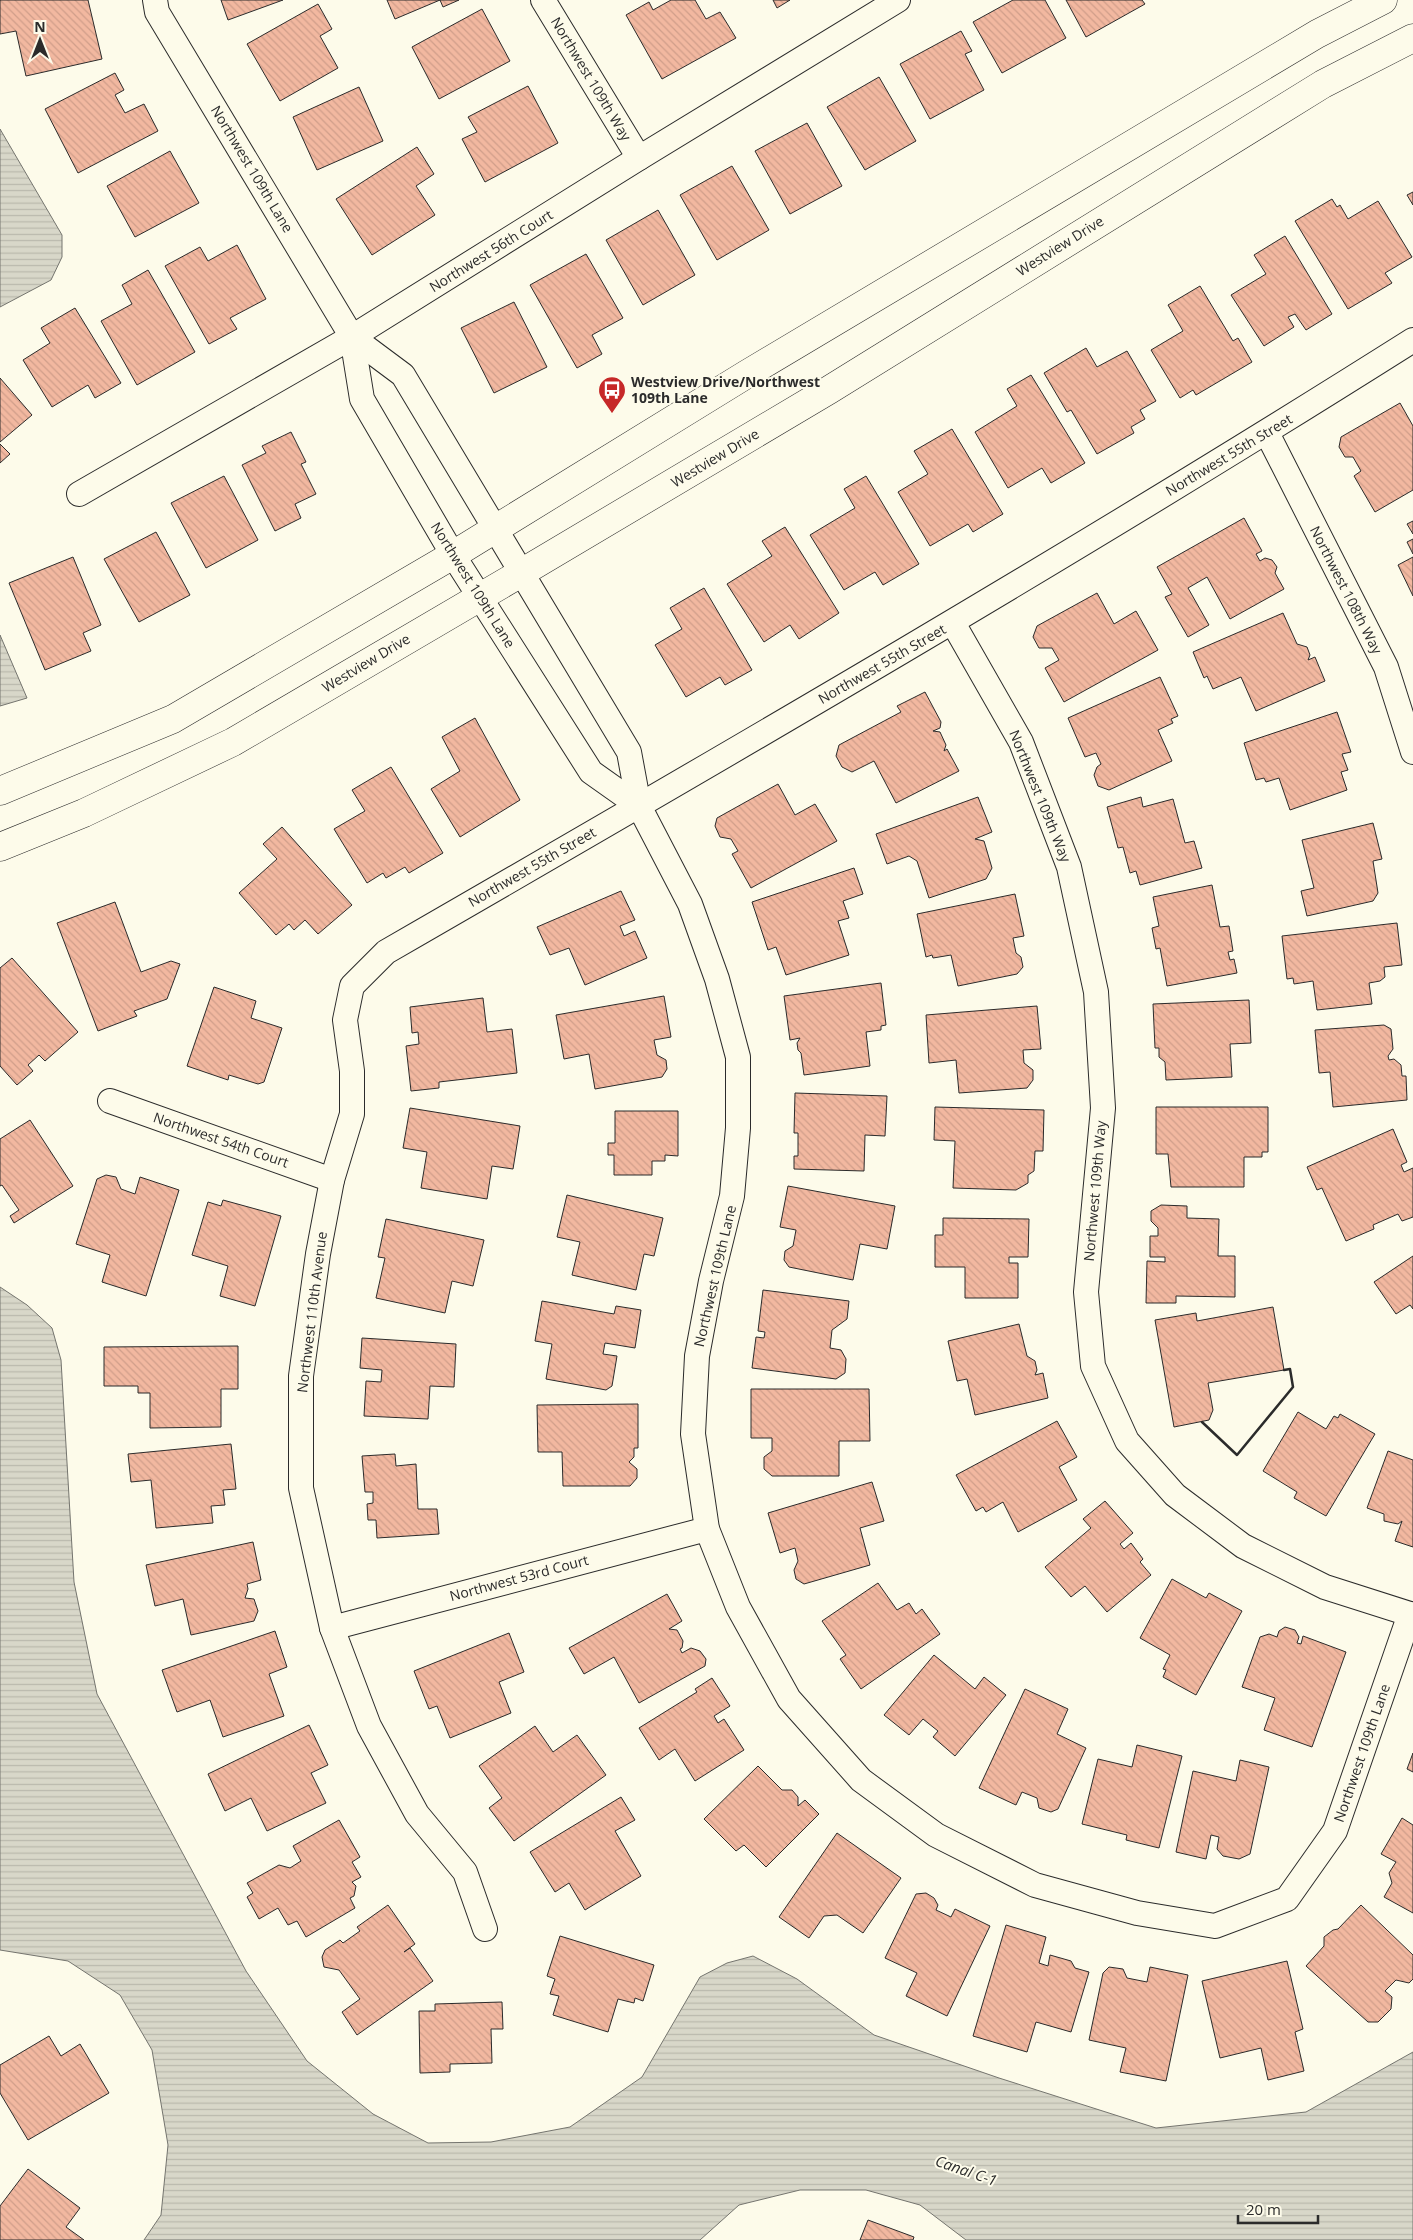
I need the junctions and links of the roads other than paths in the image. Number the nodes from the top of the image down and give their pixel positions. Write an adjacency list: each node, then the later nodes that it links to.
1 (154, 0): 7 (street, Northwest 109th Lane)
2 (542, 0): 6 (street, Northwest 109th Way)
3 (898, 0): 6 (street, Northwest 56th Court)
4 (1382, 0): 11 (street)
5 (1413, 38): 13 (street, Westview Drive)
6 (639, 158): 7 (street, Northwest 56th Court)
7 (352, 338): 10 (street, Northwest 56th Court); 11 (street, Northwest 109th Lane); 12 (street, Northwest 109th Lane)
8 (1413, 340): 9 (street, Northwest 55th Street)
9 (1267, 433): 15 (street, Northwest 55th Street); 16 (street, Northwest 108th Way)
10 (79, 494)
11 (494, 529): 12 (street); 13 (street, Northwest 109th Lane)
12 (453, 555): 14 (street, Northwest 109th Lane); 17 (street)
13 (521, 574): 14 (street, Westview Drive); 18 (street, Northwest 109th Lane)
14 (479, 596): 18 (street, Northwest 109th Lane); 19 (street, Westview Drive)
15 (953, 623): 18 (street, Northwest 55th Street); 24 (street, Northwest 109th Way)
16 (1413, 752)
17 (0, 791)
18 (639, 806): 20 (street, Northwest 55th Street); 23 (street, Northwest 109th Lane)
19 (0, 846)
20 (352, 986): 22 (street, Northwest 110th Avenue)
21 (110, 1102): 22 (street, Northwest 54th Court)
22 (332, 1180): 25 (street, Northwest 110th Avenue)
23 (707, 1529): 24 (street, Northwest 109th Lane); 25 (street, Northwest 53rd Court)
24 (1411, 1614)
25 (332, 1628): 26 (street, Northwest 110th Avenue)
26 (485, 1929)

